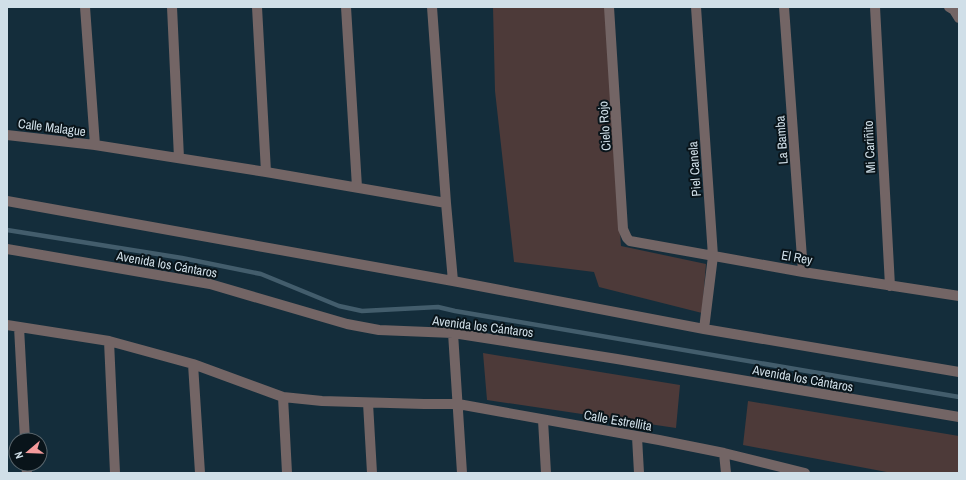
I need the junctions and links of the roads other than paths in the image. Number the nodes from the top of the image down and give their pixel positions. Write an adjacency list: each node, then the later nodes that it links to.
1 (85, 7): 14 (street)
2 (172, 7): 15 (street)
3 (258, 7): 16 (street)
4 (346, 7): 17 (street)
5 (432, 7): 19 (street)
6 (609, 7): 20 (street, Cielo Rojo)
7 (696, 7): 22 (street, Piel Canela)
8 (784, 7): 23 (street, La Bamba)
9 (875, 7): 10 (street); 25 (street, Mi Cariñito)
10 (879, 7)
11 (949, 7): 12 (street)
12 (959, 18)
13 (7, 135): 14 (street, Calle Malague)
14 (95, 145): 15 (street, Calle Malague)
15 (179, 158): 16 (street, Calle Malague)
16 (266, 172): 17 (street, Calle Malague)
17 (357, 188): 19 (street, Calle Malague)
18 (7, 201): 24 (street)
19 (446, 203): 24 (street)
20 (630, 241): 22 (street, El Rey)
21 (7, 249): 30 (street, Avenida los Cántaros)
22 (713, 256): 23 (street, El Rey); 29 (street, Piel Canela)
23 (803, 272): 25 (street, El Rey)
24 (453, 281): 29 (street)
25 (890, 286): 26 (street, El Rey)
26 (959, 296)
27 (7, 325): 28 (street, Calle Estrellita)
28 (19, 327): 31 (street, Calle Estrellita); 39 (street)
29 (704, 329): 33 (street)
30 (453, 333): 36 (street); 37 (street, Avenida los Cántaros)
31 (109, 341): 32 (street, Calle Estrellita); 42 (street)
32 (193, 364): 34 (street, Calle Estrellita); 43 (street)
33 (959, 372)
34 (283, 397): 35 (street, Calle Estrellita); 44 (street)
35 (368, 403): 36 (street, Calle Estrellita); 45 (street)
36 (458, 404): 38 (street, Calle Estrellita); 46 (street)
37 (959, 417)
38 (543, 420): 40 (street, Calle Estrellita); 47 (street)
39 (25, 432)
40 (637, 437): 41 (street, Calle Estrellita); 48 (street)
41 (724, 453): 49 (street); 50 (street, Calle Estrellita)
42 (115, 473)
43 (200, 473)
44 (287, 473)
45 (372, 473)
46 (462, 473)
47 (546, 473)
48 (639, 473)
49 (726, 473)
50 (805, 473)

